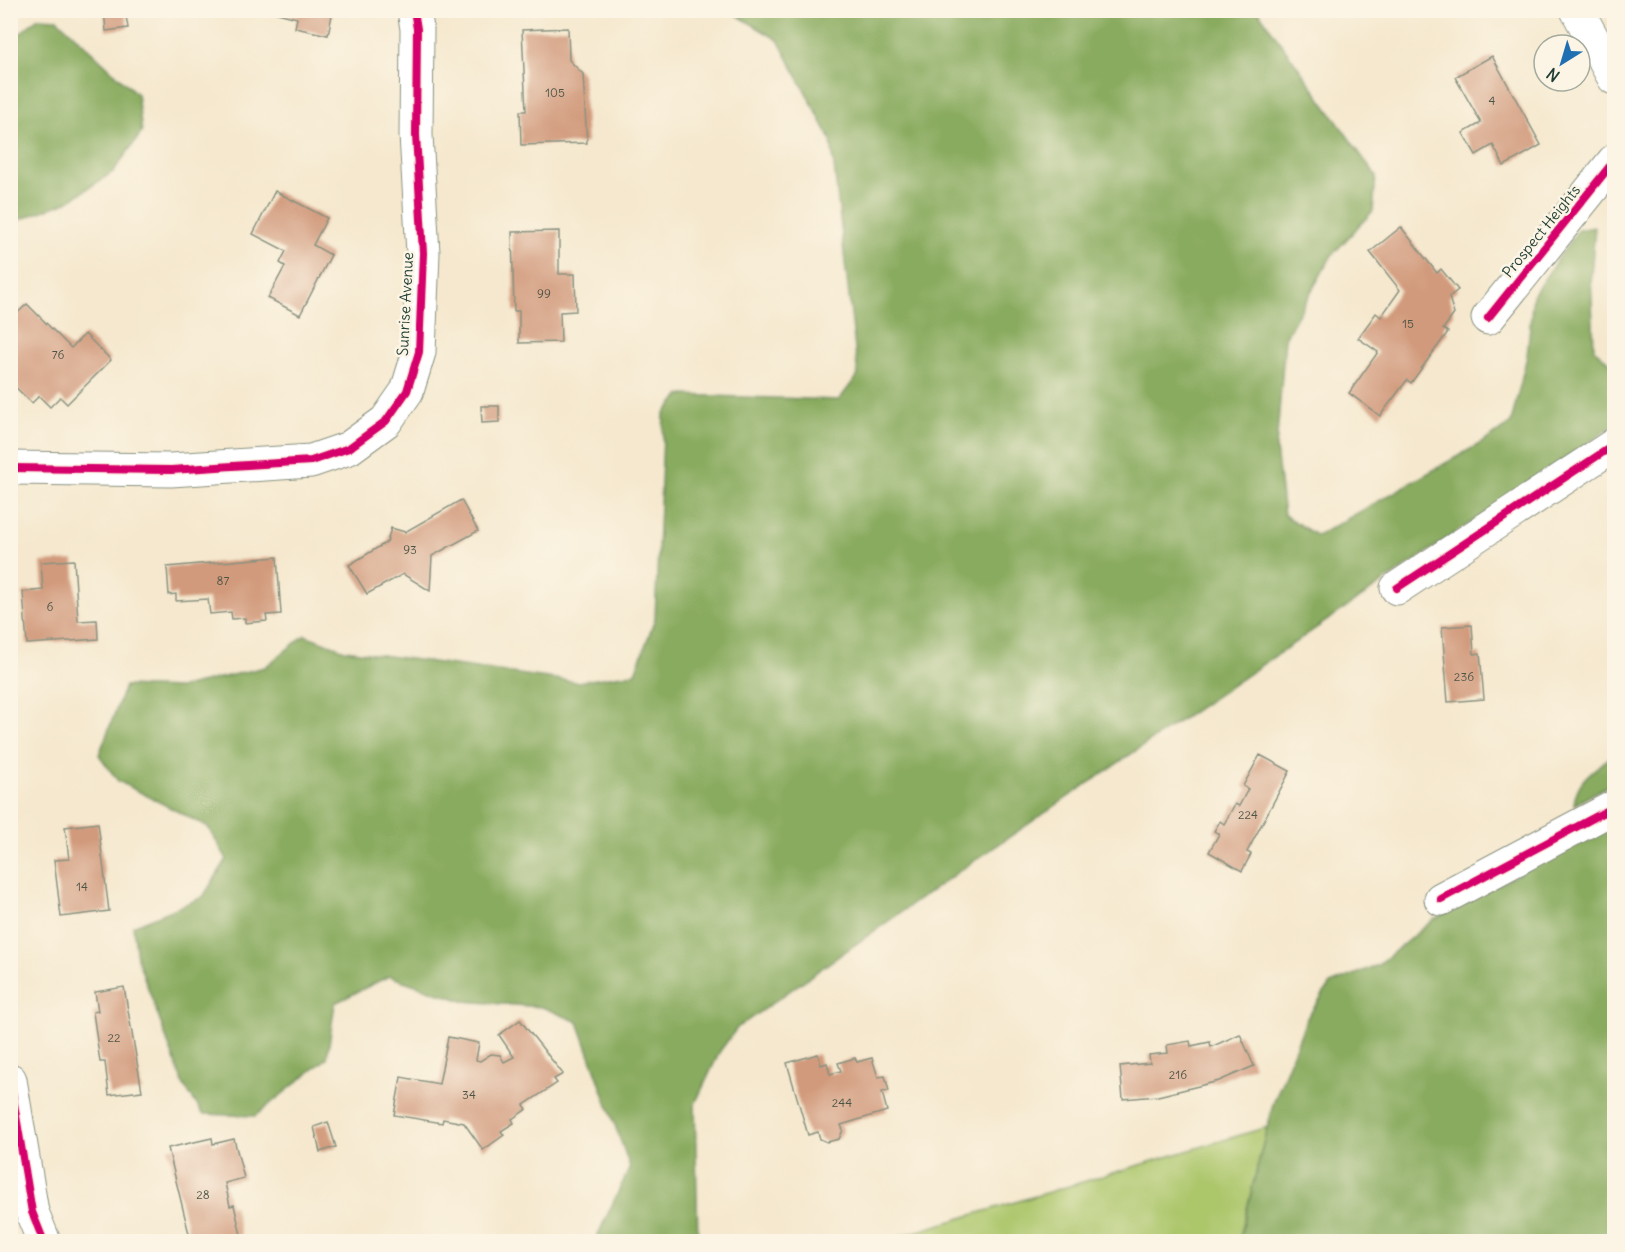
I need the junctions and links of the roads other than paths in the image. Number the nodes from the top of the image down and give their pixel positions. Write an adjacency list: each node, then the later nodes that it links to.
1 (414, 10): 7 (street, Sunrise Avenue)
2 (1577, 10): 3 (street)
3 (1614, 78)
4 (1614, 160): 5 (street, Prospect Heights)
5 (1488, 318)
6 (1614, 445): 8 (street)
7 (10, 468)
8 (1397, 588)
9 (1614, 807): 10 (street)
10 (1441, 899)
11 (10, 1080): 12 (street)
12 (44, 1242)

